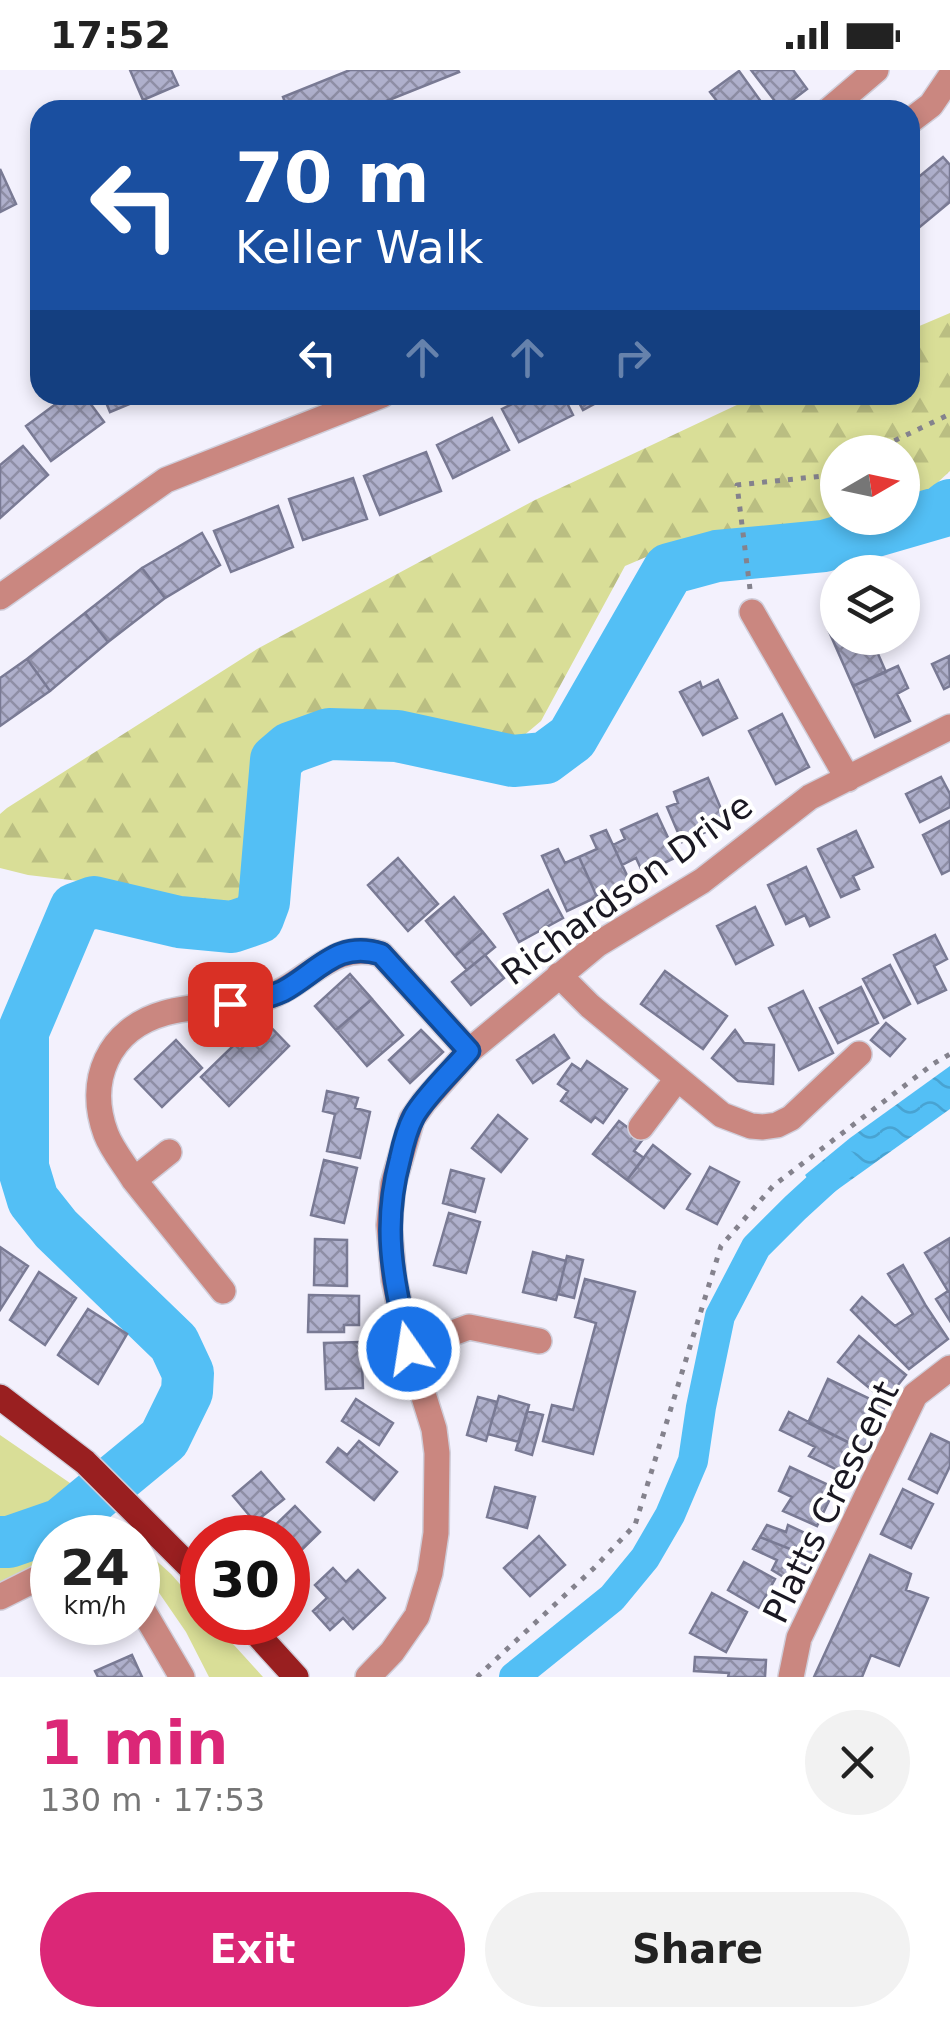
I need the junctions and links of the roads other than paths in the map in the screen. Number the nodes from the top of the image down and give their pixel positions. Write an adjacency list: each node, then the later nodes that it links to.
1 (876, 70): 3 (street)
2 (950, 77): 4 (street)
3 (841, 100)
4 (920, 114)
5 (357, 405): 6 (street)
6 (0, 597)
7 (752, 612): 9 (street)
8 (950, 728): 9 (street, Richardson Drive)
9 (848, 779): 10 (street, Richardson Drive)
10 (559, 975): 11 (street, Richardson Drive); 13 (street)
11 (469, 1051): 16 (street); 19 (street, Richardson Drive)
12 (859, 1054): 13 (street)
13 (677, 1079): 14 (street)
14 (640, 1127)
15 (169, 1152): 16 (street)
16 (134, 1180): 17 (street)
17 (223, 1291)
18 (539, 1340): 19 (street)
19 (409, 1349): 29 (street, Richardson Drive)
20 (947, 1376): 30 (street, Platts Crescent)
21 (0, 1397): 22 (main road)
22 (180, 1556)
23 (30, 1582): 24 (street)
24 (0, 1596)
25 (160, 1640): 27 (street)
26 (267, 1645): 28 (main road)
27 (182, 1677)
28 (296, 1677)
29 (368, 1677)
30 (791, 1677)

